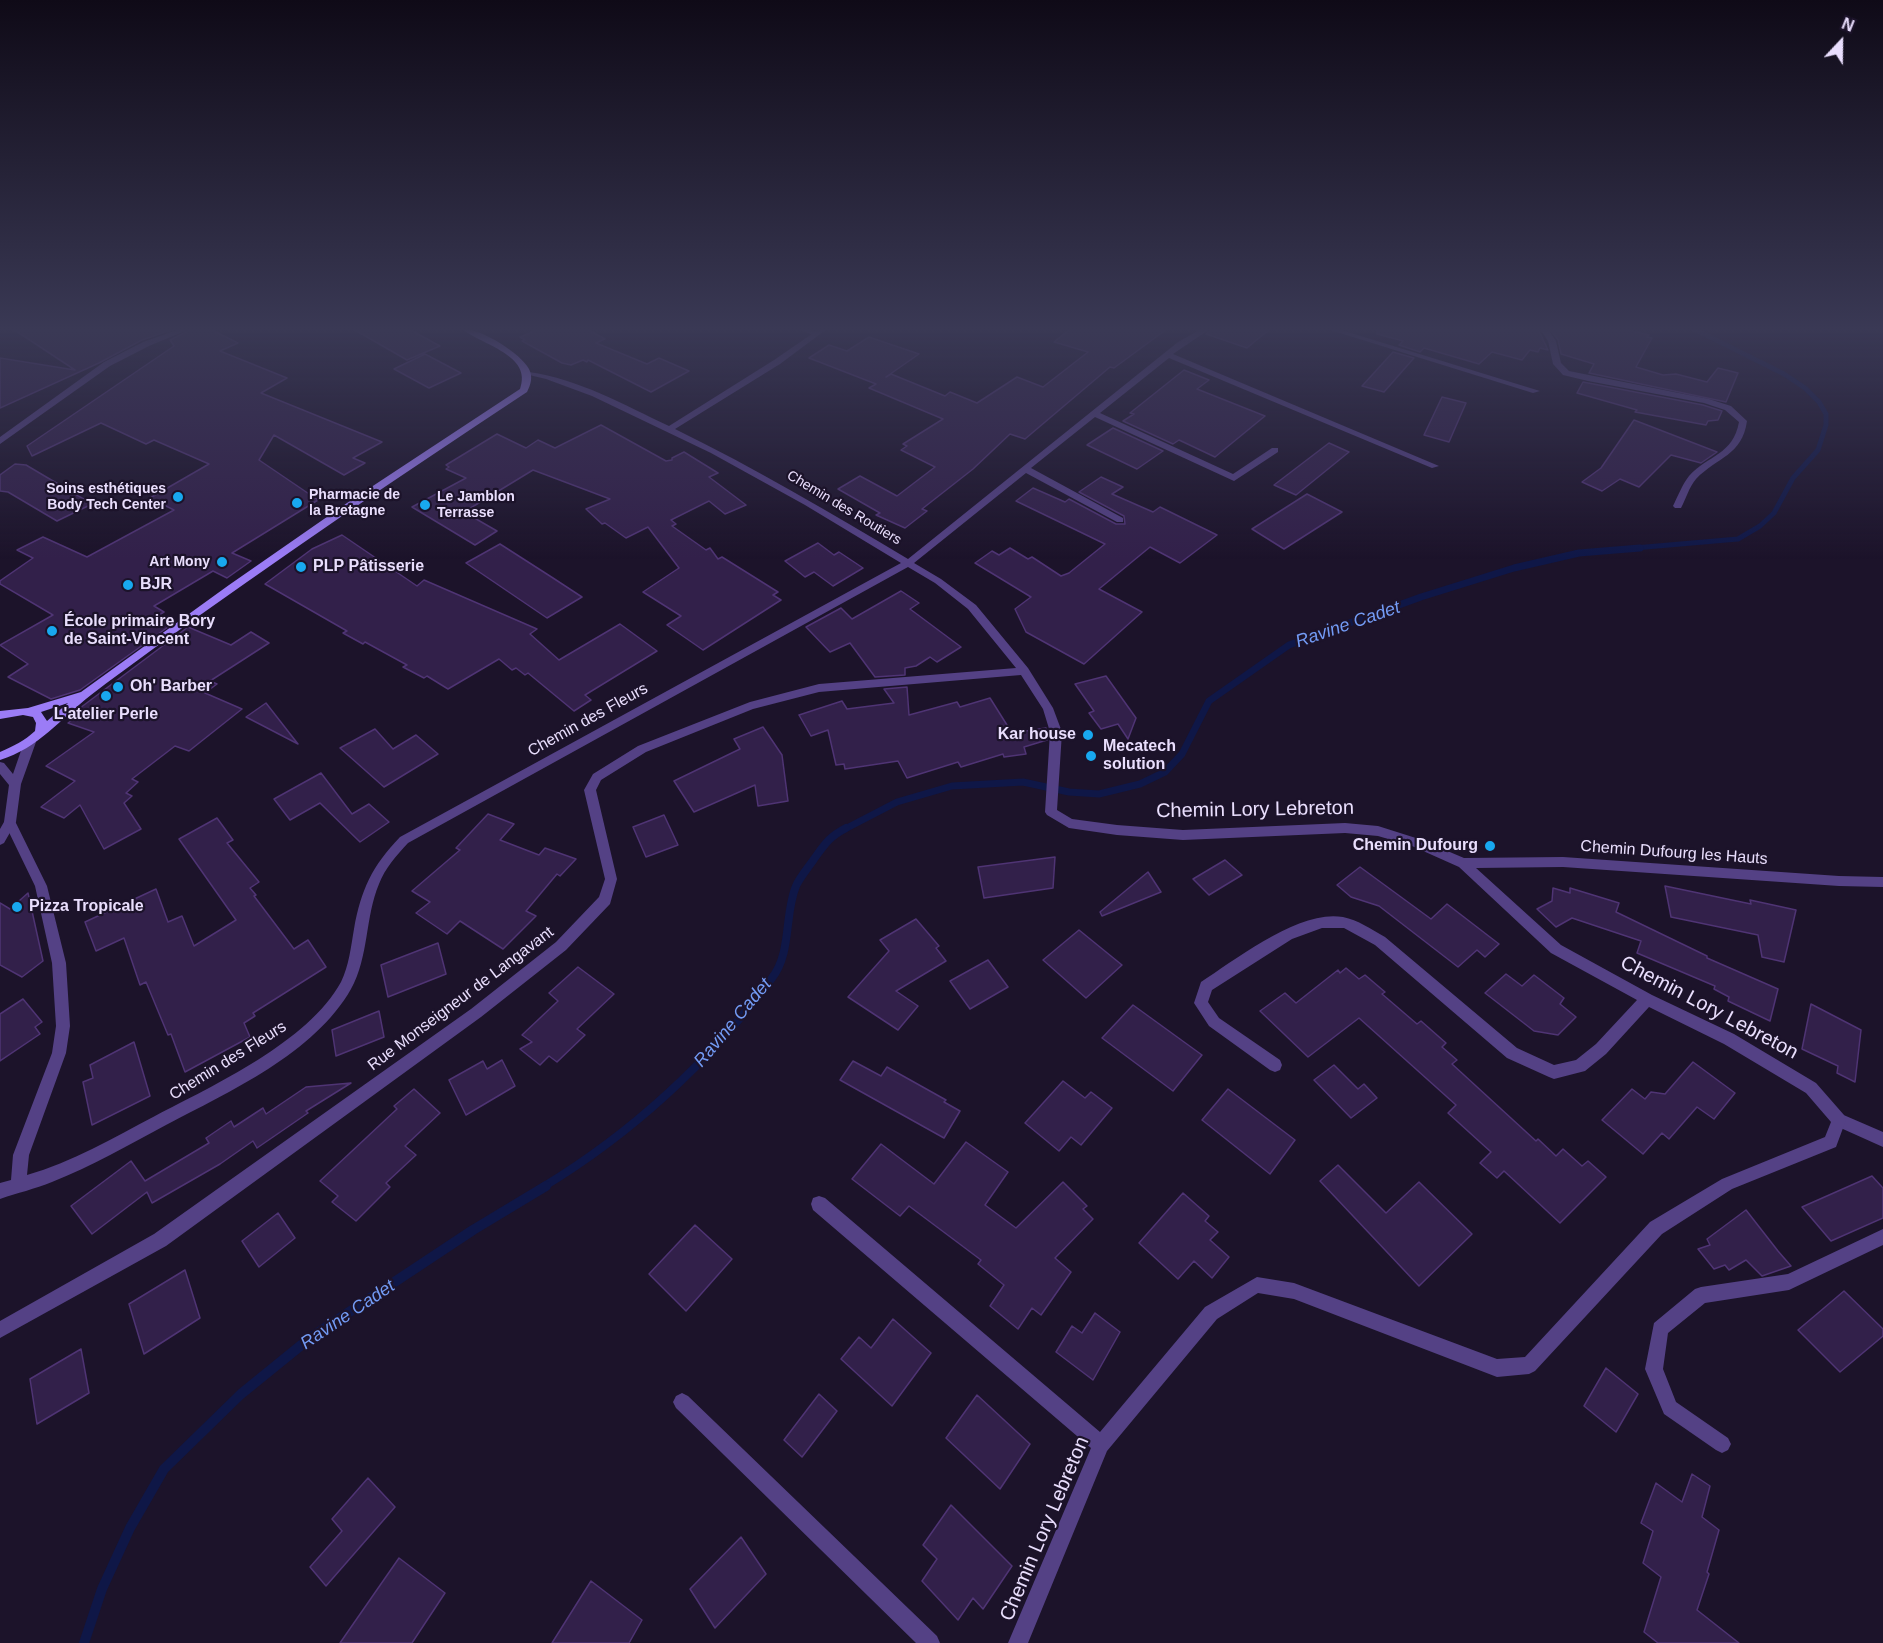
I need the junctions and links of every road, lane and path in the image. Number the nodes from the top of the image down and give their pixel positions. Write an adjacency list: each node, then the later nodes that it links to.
1 (47, 406): 10 (street)
2 (502, 406): 18 (main road)
3 (620, 406): 9 (street, Chemin des Routiers)
4 (707, 406): 9 (street)
5 (1106, 406): 8 (street, Chemin des Fleurs)
6 (1290, 406): 12 (street)
7 (1721, 406): 14 (street)
8 (1096, 414): 11 (street); 13 (street, Chemin des Fleurs)
9 (670, 429): 16 (street, Chemin des Routiers)
10 (0, 441)
11 (1275, 450)
12 (1435, 466)
13 (1026, 469): 15 (street); 16 (street, Chemin des Fleurs)
14 (1678, 506)
15 (1120, 520)
16 (908, 563): 17 (street, Chemin des Routiers); 35 (street, Chemin des Fleurs)
17 (1024, 671): 27 (street, Chemin des Routiers); 39 (street, Rue Monseigneur de Langavant)
18 (86, 693): 19 (main road); 21 (main road)
19 (31, 711): 20 (main road); 21 (main road)
20 (1, 714)
21 (41, 731): 22 (main road)
22 (30, 742): 23 (main road); 25 (street)
23 (0, 756)
24 (0, 766): 25 (street)
25 (15, 784): 26 (street)
26 (10, 822): 28 (street); 35 (street)
27 (1069, 823): 29 (street, Chemin Lory Lebreton)
28 (0, 840)
29 (1464, 863): 30 (street, Chemin Dufourg les Hauts); 31 (street, Chemin Lory Lebreton)
30 (1883, 882)
31 (1647, 999): 32 (street); 33 (street, Chemin Lory Lebreton)
32 (1275, 1065)
33 (1839, 1120): 34 (street); 42 (street, Chemin Lory Lebreton)
34 (1883, 1140)
35 (18, 1185): 36 (street, Chemin des Fleurs)
36 (0, 1191)
37 (819, 1204): 42 (street)
38 (1883, 1238): 41 (street)
39 (0, 1330)
40 (682, 1402): 43 (street)
41 (1722, 1444)
42 (1101, 1445): 44 (street, Chemin Lory Lebreton)
43 (930, 1643)
44 (1018, 1643)

